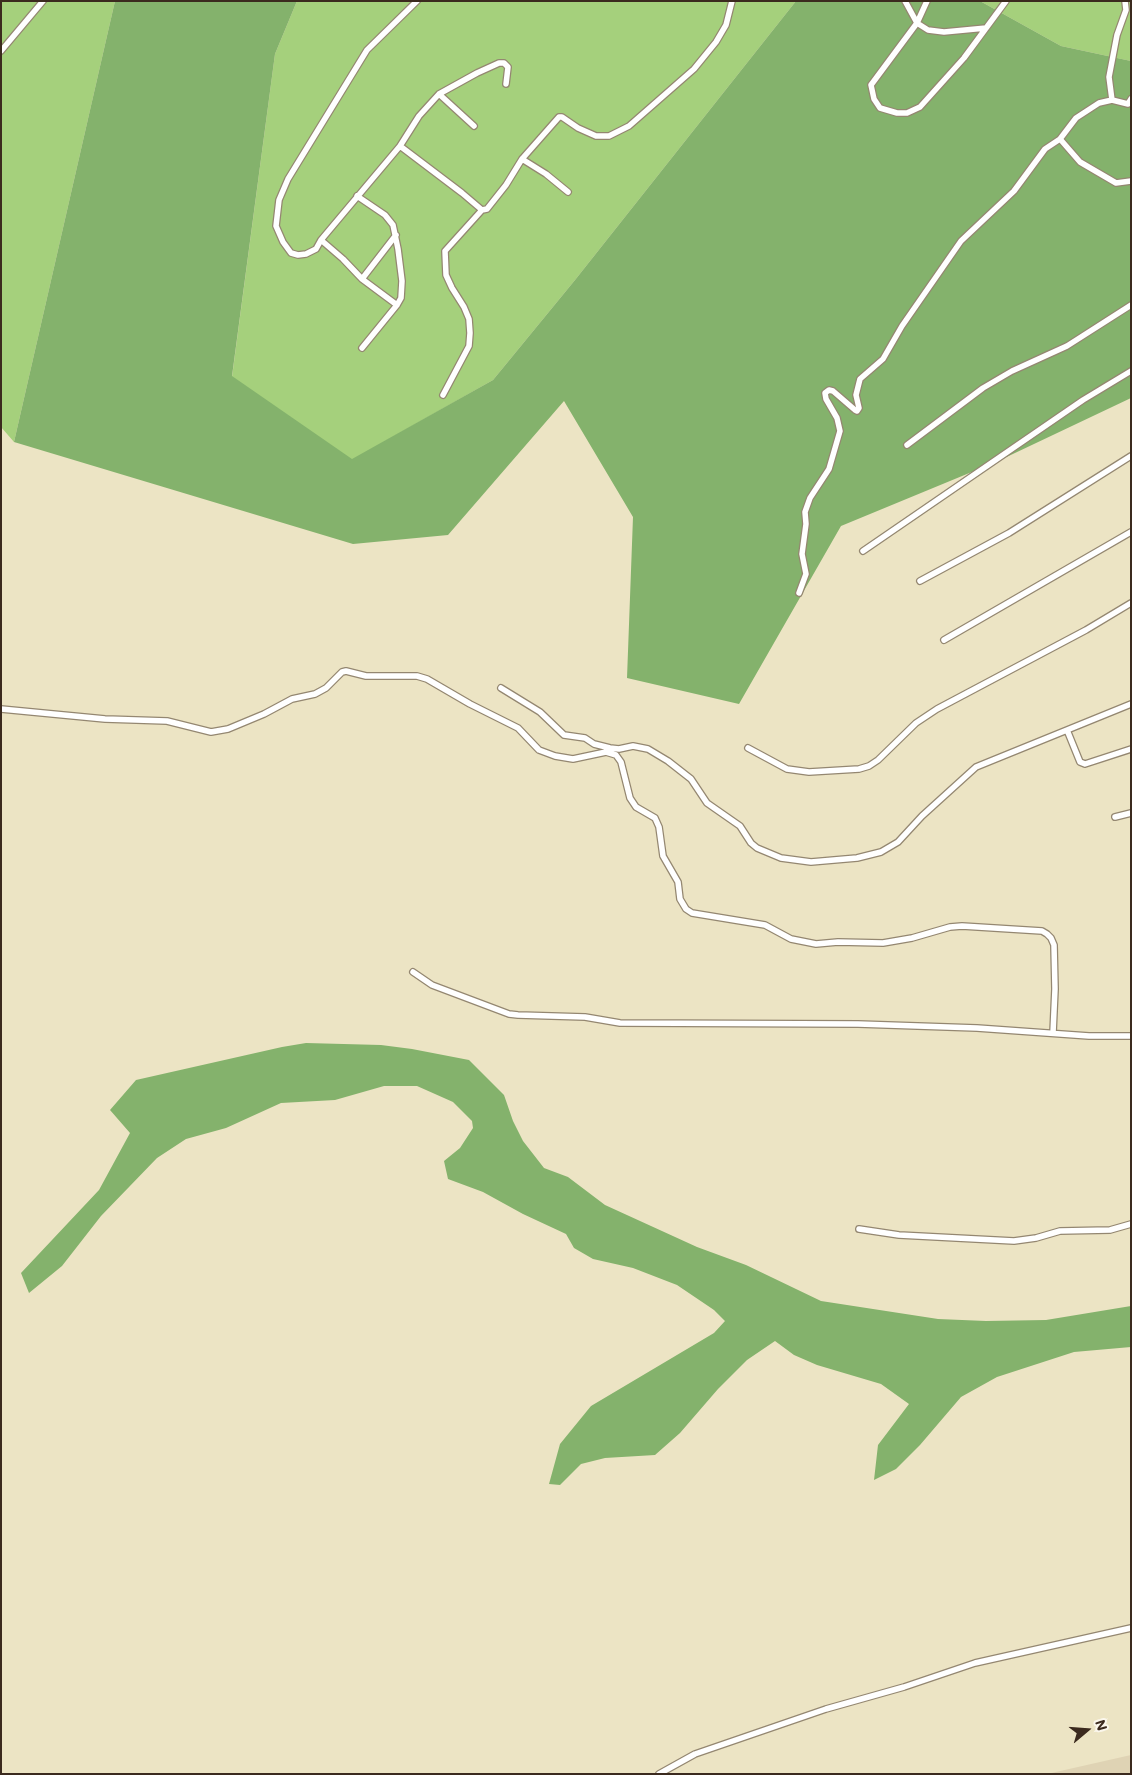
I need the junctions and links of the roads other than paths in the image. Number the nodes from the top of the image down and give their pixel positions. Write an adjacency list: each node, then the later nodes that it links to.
1 (43, 1): 10 (street)
2 (417, 1): 24 (street)
3 (732, 1): 18 (street)
4 (905, 1): 8 (street)
5 (927, 1): 8 (street)
6 (1006, 1): 9 (street)
7 (1125, 1): 13 (street)
8 (916, 23): 9 (street); 9 (street)
9 (986, 28)
10 (1, 51)
11 (506, 84): 12 (street)
12 (440, 94): 15 (street); 17 (street)
13 (1112, 100): 14 (street); 16 (street)
14 (1130, 103)
15 (474, 126)
16 (1060, 139): 19 (street); 36 (street)
17 (400, 146): 21 (street); 22 (street)
18 (522, 159): 20 (street); 22 (street)
19 (1131, 181)
20 (568, 192)
21 (357, 196): 23 (street); 24 (street)
22 (482, 210): 30 (street)
23 (396, 235): 25 (street); 26 (street)
24 (321, 240): 25 (street)
25 (362, 279): 26 (street)
26 (397, 305): 28 (street)
27 (1131, 306): 31 (street)
28 (362, 348)
29 (1131, 371): 34 (street)
30 (443, 395)
31 (907, 446)
32 (1131, 456): 35 (street)
33 (1131, 532): 38 (street)
34 (863, 551)
35 (920, 581)
36 (800, 593)
37 (1131, 603): 44 (street)
38 (944, 640)
39 (501, 688): 43 (street)
40 (1131, 704): 42 (street)
41 (1, 709): 46 (street)
42 (1067, 730): 43 (street); 45 (street)
43 (610, 748): 46 (street)
44 (748, 748)
45 (1131, 749)
46 (616, 755): 50 (street)
47 (1131, 813): 48 (street)
48 (1115, 817)
49 (413, 972): 50 (street)
50 (1053, 1033): 51 (street)
51 (1131, 1036)
52 (1131, 1224): 53 (street)
53 (859, 1229)
54 (1131, 1628): 55 (street)
55 (660, 1774)

